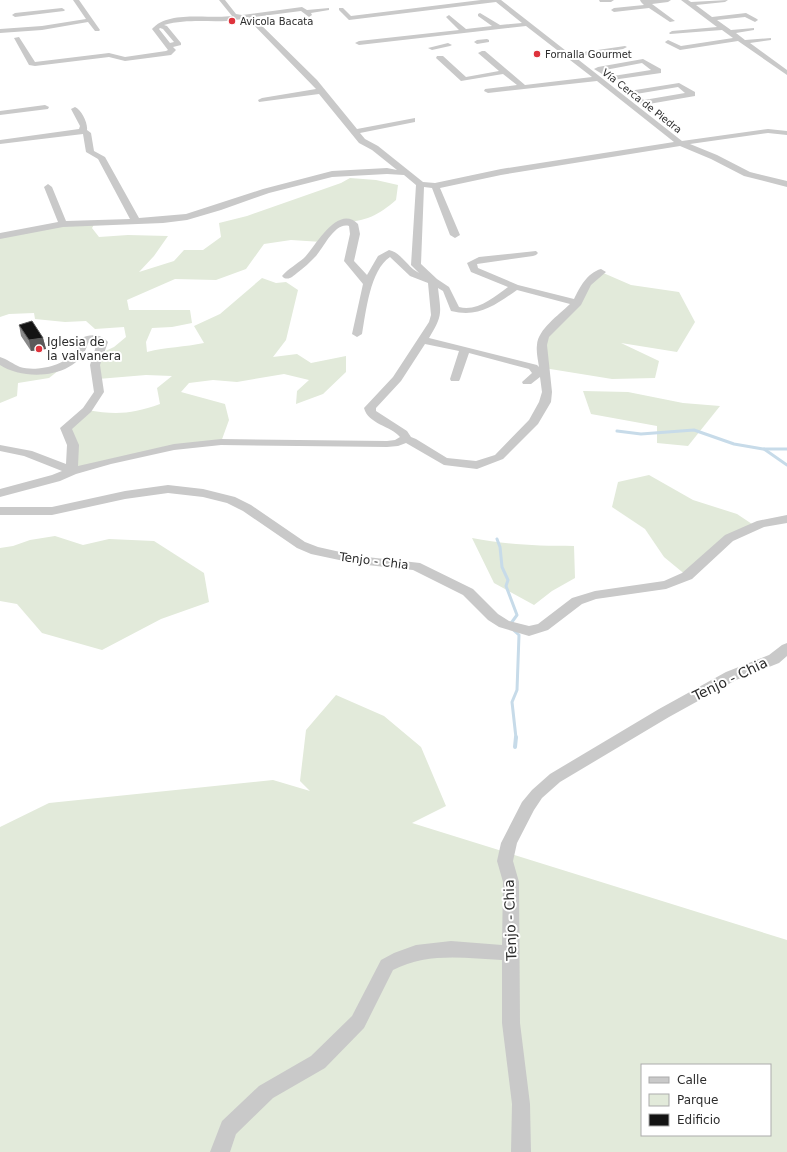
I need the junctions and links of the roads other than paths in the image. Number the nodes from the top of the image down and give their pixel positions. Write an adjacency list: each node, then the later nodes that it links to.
1 (76, 0): 24 (street)
2 (222, 0): 21 (street)
3 (497, 0): 18 (street); 27 (street, Vía Cerca de Piedra)
4 (611, 0): 7 (street)
5 (668, 0): 9 (street)
6 (725, 0): 8 (street)
7 (602, 1)
8 (687, 2): 23 (street)
9 (646, 3): 17 (street); 26 (street)
10 (304, 4): 11 (street)
11 (293, 6): 14 (street); 21 (street)
12 (355, 7): 19 (street)
13 (374, 8): 18 (street)
14 (328, 9)
15 (341, 9): 19 (street)
16 (62, 10): 31 (street)
17 (614, 10)
18 (381, 14): 19 (street)
19 (365, 16)
20 (480, 16): 29 (street)
21 (238, 17): 28 (street); 63 (street)
22 (448, 17): 35 (street)
23 (711, 19): 25 (street); 33 (street)
24 (89, 20): 31 (street); 32 (street)
25 (755, 20)
26 (672, 21)
27 (527, 24): 29 (street); 52 (street, Vía Cerca de Piedra)
28 (158, 26): 47 (street); 47 (street)
29 (498, 27): 35 (street)
30 (752, 29): 33 (street)
31 (24, 30): 34 (street)
32 (97, 30)
33 (727, 30): 37 (street); 43 (street)
34 (0, 31)
35 (464, 31): 44 (street)
36 (374, 33): 44 (street)
37 (672, 33)
38 (452, 37): 48 (street)
39 (17, 38): 47 (street)
40 (769, 39): 43 (street)
41 (473, 40): 42 (street)
42 (489, 40)
43 (741, 40): 45 (street); 54 (street)
44 (380, 41): 46 (street); 50 (street)
45 (668, 42)
46 (359, 44)
47 (168, 46)
48 (430, 46)
49 (623, 47): 52 (street)
50 (385, 48)
51 (482, 53): 56 (street)
52 (568, 56): 57 (street, Vía Cerca de Piedra)
53 (440, 58): 56 (street)
54 (783, 68): 58 (street)
55 (601, 71): 55 (street); 57 (street)
56 (504, 72): 61 (street)
57 (590, 73): 59 (street, Vía Cerca de Piedra)
58 (787, 73)
59 (598, 79): 60 (street); 67 (street, Vía Cerca de Piedra)
60 (561, 82): 61 (street); 62 (street)
61 (523, 87): 64 (street)
62 (569, 89)
63 (321, 91): 66 (street); 76 (street)
64 (488, 91)
65 (636, 98): 65 (street); 67 (street)
66 (262, 100)
67 (625, 100): 80 (street, Vía Cerca de Piedra)
68 (0, 107): 71 (street)
69 (45, 107): 71 (street)
70 (75, 109): 75 (street)
71 (14, 111): 72 (street)
72 (0, 113)
73 (412, 120): 76 (street)
74 (31, 126): 78 (street)
75 (83, 131): 78 (street); 86 (street)
76 (354, 132): 81 (street)
77 (787, 132): 80 (street)
78 (38, 136): 79 (street)
79 (0, 142)
80 (680, 143): 83 (street, Vía Cerca de Piedra); 84 (street)
81 (402, 170): 82 (street); 86 (street)
82 (420, 184): 84 (street); 93 (street)
83 (787, 184)
84 (435, 186): 88 (street)
85 (48, 188): 87 (street)
86 (136, 221): 87 (street)
87 (63, 224): 89 (street)
88 (455, 235)
89 (0, 236)
90 (533, 253): 95 (street)
91 (601, 272): 96 (street)
92 (286, 276): 94 (street)
93 (433, 281): 94 (street); 95 (street); 98 (street)
94 (369, 284): 97 (street)
95 (516, 287): 96 (street)
96 (577, 303): 103 (street)
97 (357, 334)
98 (423, 340): 99 (street); 103 (street)
99 (465, 349): 101 (street); 102 (street)
100 (0, 360): 105 (street)
101 (455, 379)
102 (527, 382)
103 (405, 439): 105 (street)
104 (0, 448): 105 (street)
105 (72, 471): 106 (street)
106 (0, 492)
107 (0, 511): 108 (street, Tenjo - Chia)
108 (787, 519)
109 (787, 648): 110 (street, Tenjo - Chia)
110 (511, 953): 111 (street); 112 (street, Tenjo - Chia)
111 (220, 1152)
112 (521, 1152)

